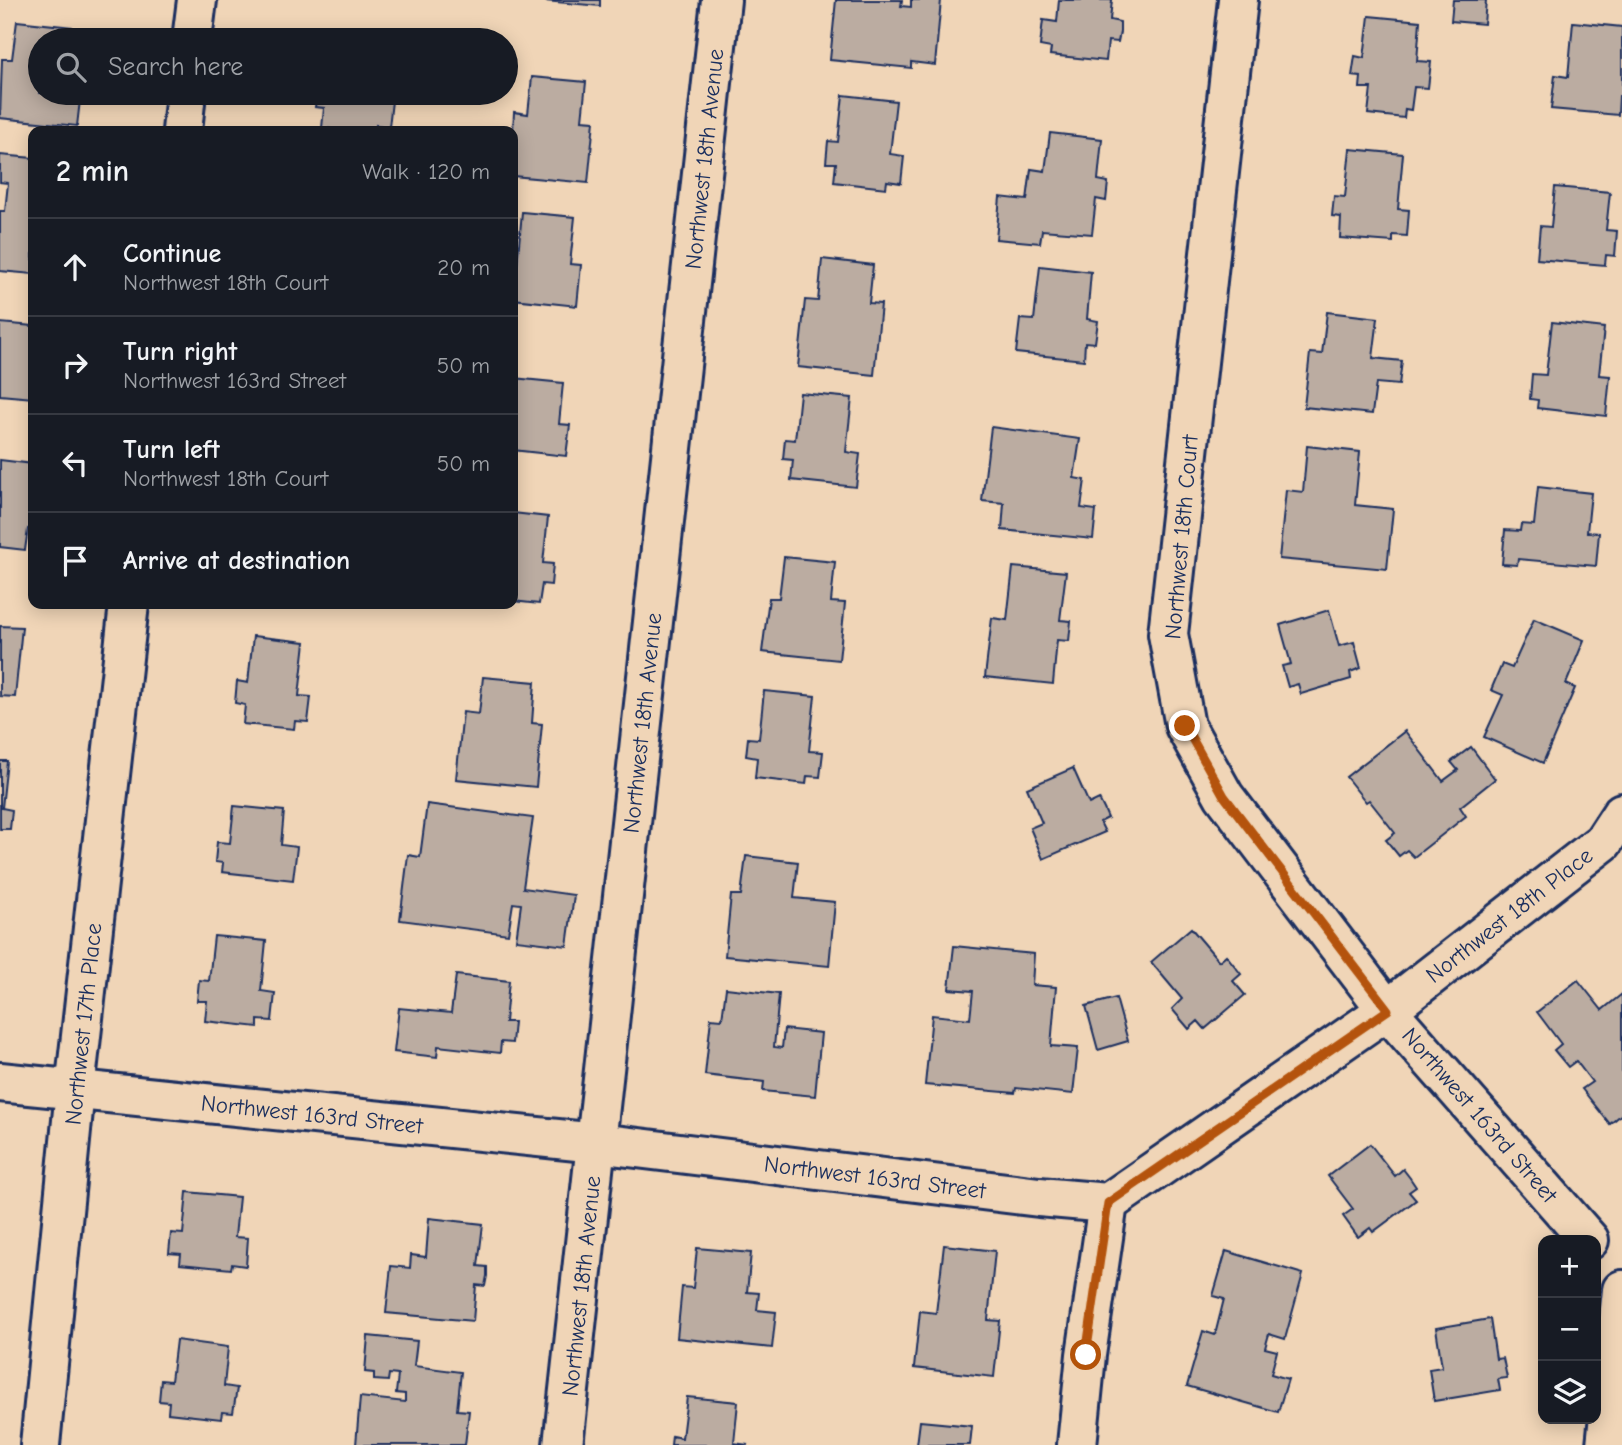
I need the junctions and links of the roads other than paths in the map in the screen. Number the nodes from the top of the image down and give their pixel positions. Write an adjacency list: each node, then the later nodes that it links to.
1 (197, 0): 4 (street)
2 (721, 0): 12 (street, Northwest 18th Avenue)
3 (1237, 0): 9 (street, Northwest 18th Court)
4 (194, 28)
5 (185, 105): 6 (street)
6 (183, 126)
7 (128, 609): 11 (street, Northwest 17th Place)
8 (1622, 813): 9 (street, Northwest 18th Place)
9 (1388, 1010): 13 (street, Northwest 163rd Street); 14 (street, Northwest 163rd Street)
10 (0, 1082): 11 (street, Northwest 163rd Street)
11 (75, 1090): 12 (street, Northwest 163rd Street); 18 (street, Northwest 17th Place)
12 (597, 1143): 13 (street, Northwest 163rd Street); 19 (street, Northwest 18th Avenue)
13 (1108, 1203): 20 (street)
14 (1585, 1235)
15 (1601, 1254): 16 (street)
16 (1622, 1278)
17 (1622, 1290): 21 (street)
18 (40, 1445)
19 (563, 1445)
20 (1077, 1445)
21 (1606, 1445)

